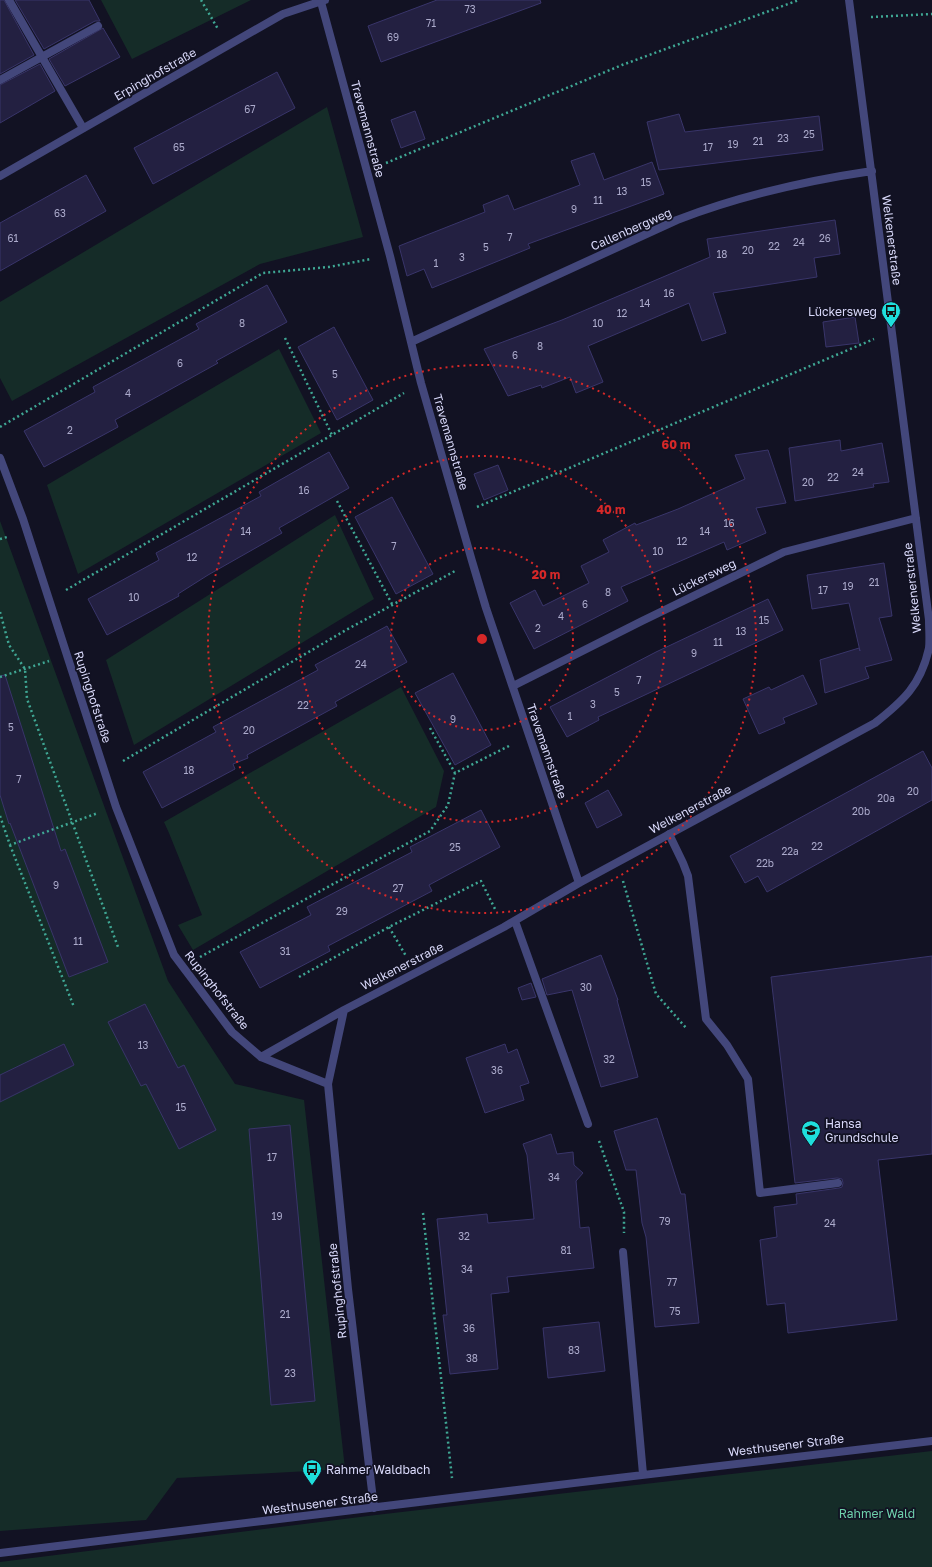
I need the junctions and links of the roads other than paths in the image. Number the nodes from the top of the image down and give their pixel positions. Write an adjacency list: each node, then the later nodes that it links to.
1 (9, 0): 5 (street)
2 (849, 0): 8 (street, Welkenerstraße)
3 (323, 1): 7 (street, Erpinghofstraße); 10 (street, Travemannstraße)
4 (98, 26): 5 (street)
5 (42, 57): 6 (street); 7 (street)
6 (0, 80)
7 (83, 128): 9 (street, Erpinghofstraße)
8 (872, 171): 10 (street, Callenbergweg); 13 (street, Welkenerstraße)
9 (0, 176)
10 (411, 342): 14 (street, Travemannstraße)
11 (0, 458): 12 (street, Rupinghofstraße)
12 (3, 473): 19 (street, Rupinghofstraße)
13 (916, 518): 14 (street, Lückersweg); 15 (street, Welkenerstraße)
14 (512, 686): 16 (street, Travemannstraße)
15 (668, 834): 16 (street, Welkenerstraße); 22 (street)
16 (579, 883): 17 (street, Welkenerstraße)
17 (514, 921): 18 (street, Welkenerstraße); 21 (street)
18 (344, 1010): 19 (street, Welkenerstraße); 20 (street)
19 (261, 1057): 20 (street, Rupinghofstraße)
20 (328, 1084): 26 (street, Rupinghofstraße)
21 (588, 1124)
22 (838, 1183)
23 (623, 1252): 25 (street)
24 (932, 1441): 25 (street, Westhusener Straße)
25 (643, 1474): 26 (street, Westhusener Straße)
26 (374, 1508): 27 (street, Westhusener Straße)
27 (0, 1553)

